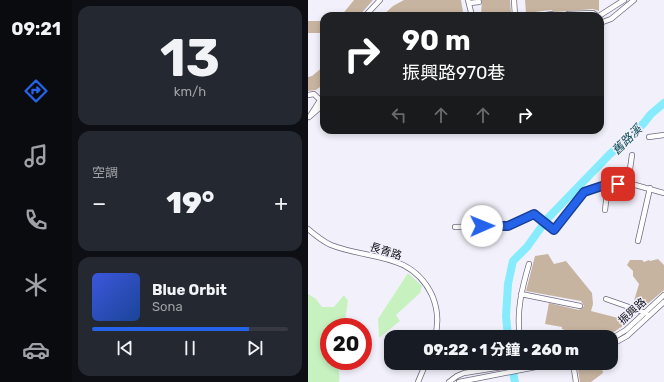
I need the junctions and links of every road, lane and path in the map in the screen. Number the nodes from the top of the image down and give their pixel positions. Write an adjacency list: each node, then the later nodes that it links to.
1 (380, 0): 7 (street)
2 (514, 0): 9 (street)
3 (624, 0): 10 (street)
4 (634, 0): 11 (street)
5 (469, 1): 6 (street); 8 (street)
6 (479, 2)
7 (369, 12)
8 (471, 12)
9 (515, 12)
10 (604, 12)
11 (604, 22)
12 (308, 95): 13 (street)
13 (319, 100): 15 (street)
14 (320, 108): 15 (street)
15 (309, 118)
16 (664, 135): 17 (street)
17 (649, 137)
18 (632, 155): 19 (street)
19 (628, 183): 20 (street); 21 (street)
20 (608, 184): 23 (street); 24 (street)
21 (650, 188): 22 (street); 26 (street)
22 (664, 193)
23 (605, 210)
24 (455, 227)
25 (309, 230): 34 (street, 長青路)
26 (638, 241)
27 (529, 264): 28 (street)
28 (521, 294): 32 (street); 35 (street)
29 (664, 295): 33 (street, 振興路)
30 (606, 299): 33 (street)
31 (664, 302): 33 (street, 振興路)
32 (580, 306)
33 (646, 314): 36 (street, 振興路); 37 (street, 振興路)
34 (436, 330)
35 (519, 330)
36 (618, 335)
37 (618, 343)
38 (423, 370): 42 (street)
39 (483, 370): 43 (street)
40 (524, 370): 44 (street)
41 (574, 370): 45 (street)
42 (418, 382)
43 (449, 382)
44 (460, 382)
45 (576, 382)

